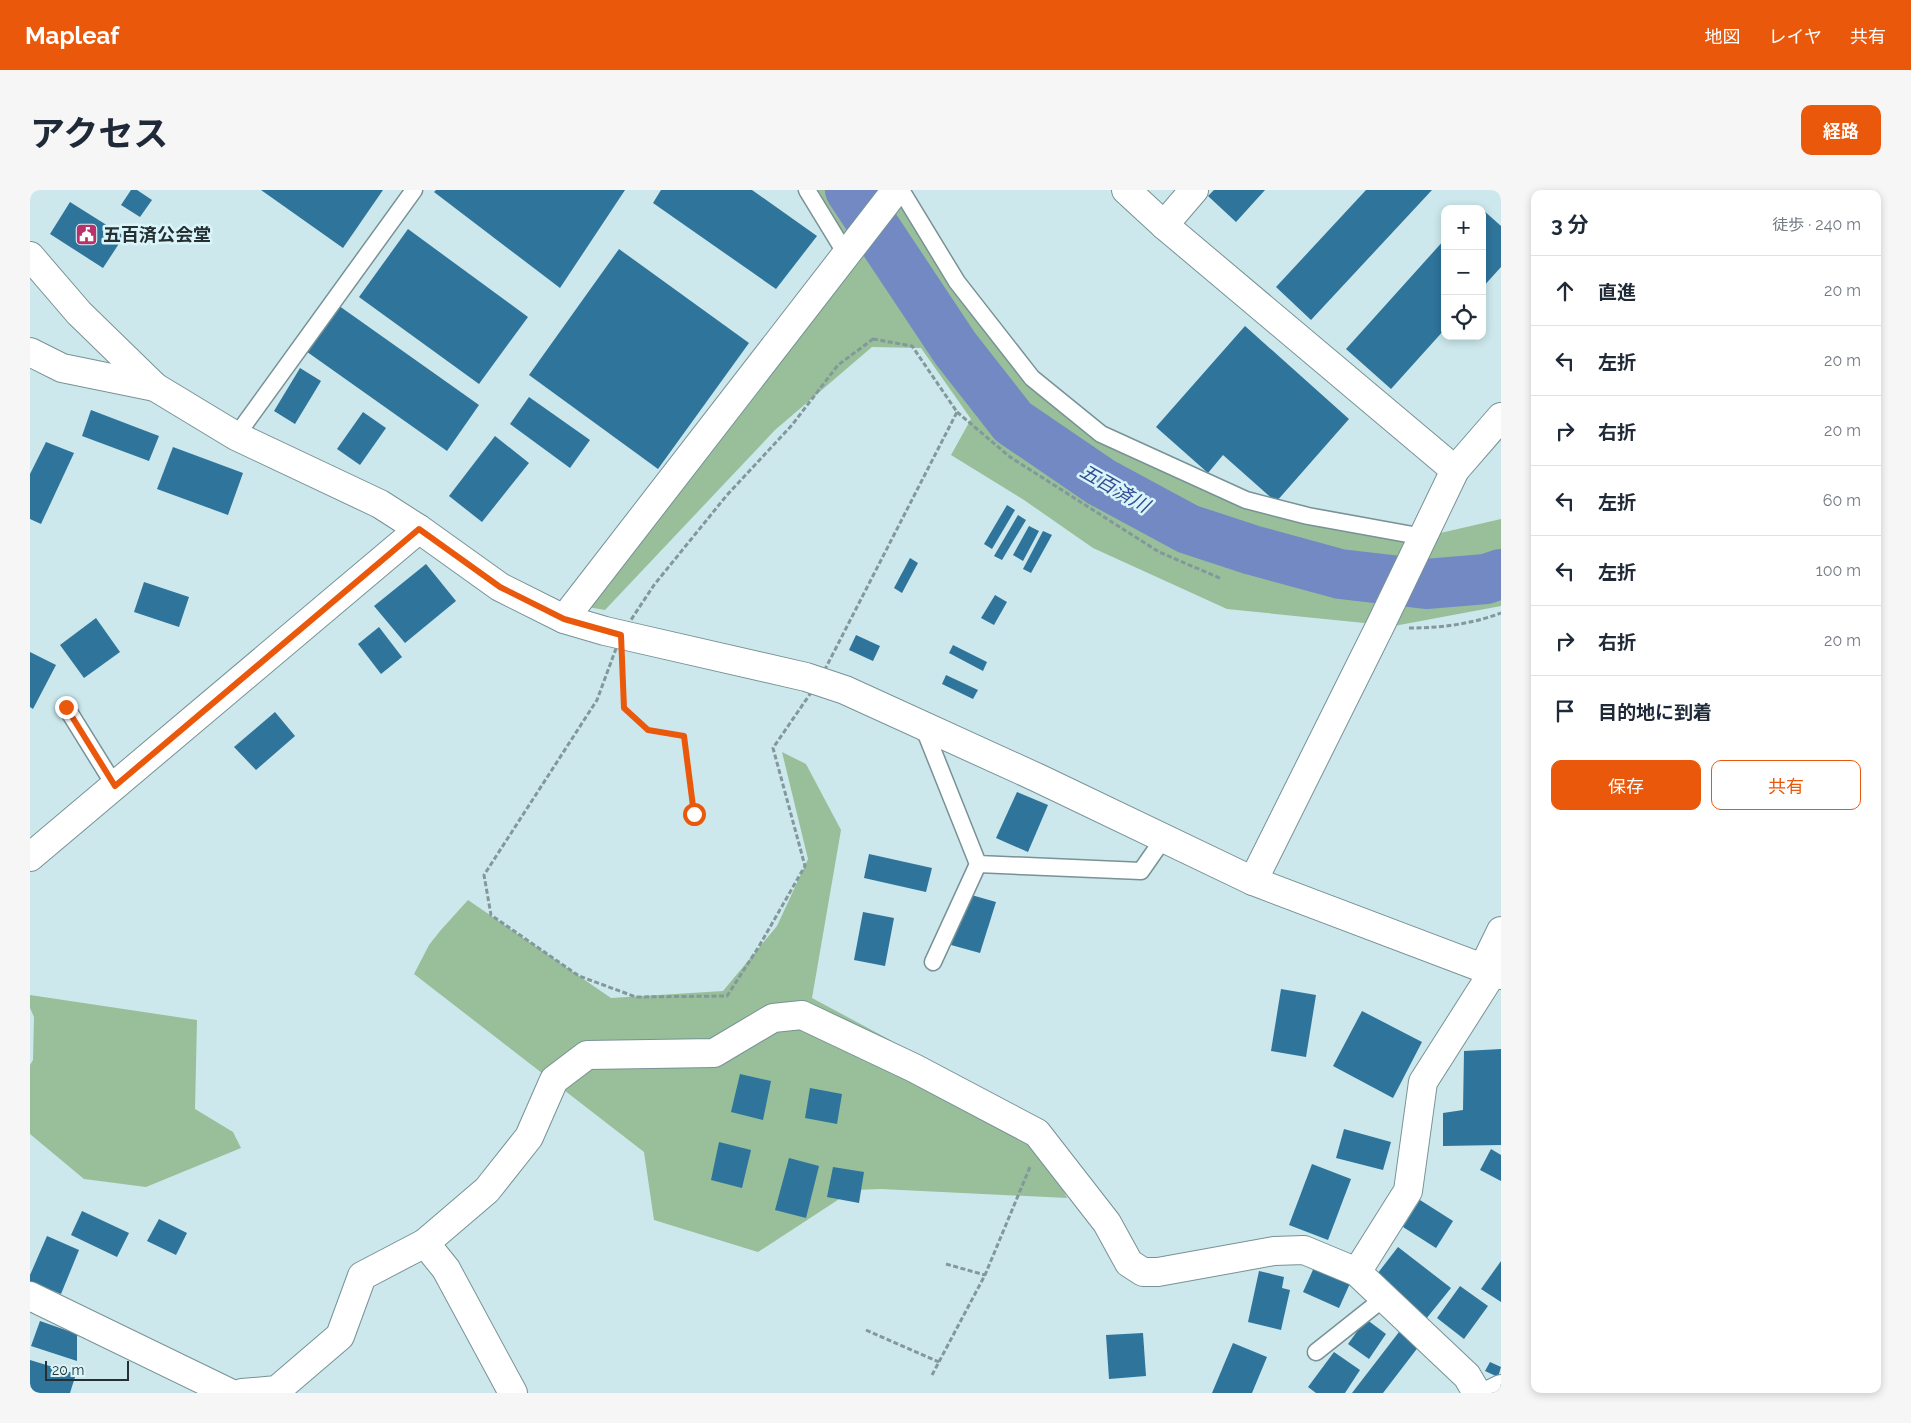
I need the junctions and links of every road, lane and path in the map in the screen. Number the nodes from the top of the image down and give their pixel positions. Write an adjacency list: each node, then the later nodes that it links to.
1 (414, 190): 13 (lane)
2 (808, 190): 8 (lane)
3 (897, 190): 8 (street); 16 (lane)
4 (1126, 190): 6 (street)
5 (1194, 190): 6 (street)
6 (1164, 225): 14 (street)
7 (30, 256): 10 (street)
8 (840, 262): 19 (street)
9 (30, 352): 10 (street)
10 (155, 387): 13 (street)
11 (957, 412): 17 (path); 21 (path); 23 (path)
12 (1501, 417): 14 (street)
13 (236, 436): 15 (street)
14 (1455, 470): 16 (street)
15 (419, 529): 19 (street); 26 (street)
16 (1424, 537): 20 (street)
17 (1222, 579)
18 (1501, 613): 20 (path)
19 (564, 619): 21 (street)
20 (1381, 624): 31 (street)
21 (621, 639): 23 (street); 23 (path)
22 (622, 662): 27 (path)
23 (819, 681): 25 (street)
24 (66, 707): 26 (lane)
25 (923, 726): 28 (street); 30 (lane)
26 (115, 786): 29 (street)
27 (694, 814)
28 (1164, 838): 30 (lane); 31 (street)
29 (30, 857)
30 (978, 864): 33 (lane)
31 (1253, 881): 34 (street)
32 (1501, 932): 34 (street)
33 (933, 962)
34 (1492, 972): 38 (street)
35 (1042, 1139): 36 (street); 38 (street); 39 (path)
36 (425, 1243): 48 (street); 49 (street)
37 (946, 1264): 39 (path)
38 (1357, 1272): 41 (street)
39 (985, 1275): 44 (path)
40 (30, 1296): 47 (street)
41 (1384, 1298): 43 (lane); 50 (street)
42 (866, 1330): 44 (path)
43 (1316, 1352)
44 (939, 1362): 45 (path)
45 (932, 1375)
46 (1501, 1389): 51 (street)
47 (230, 1393)
48 (242, 1393)
49 (512, 1393)
50 (1477, 1393)
51 (1493, 1393)

